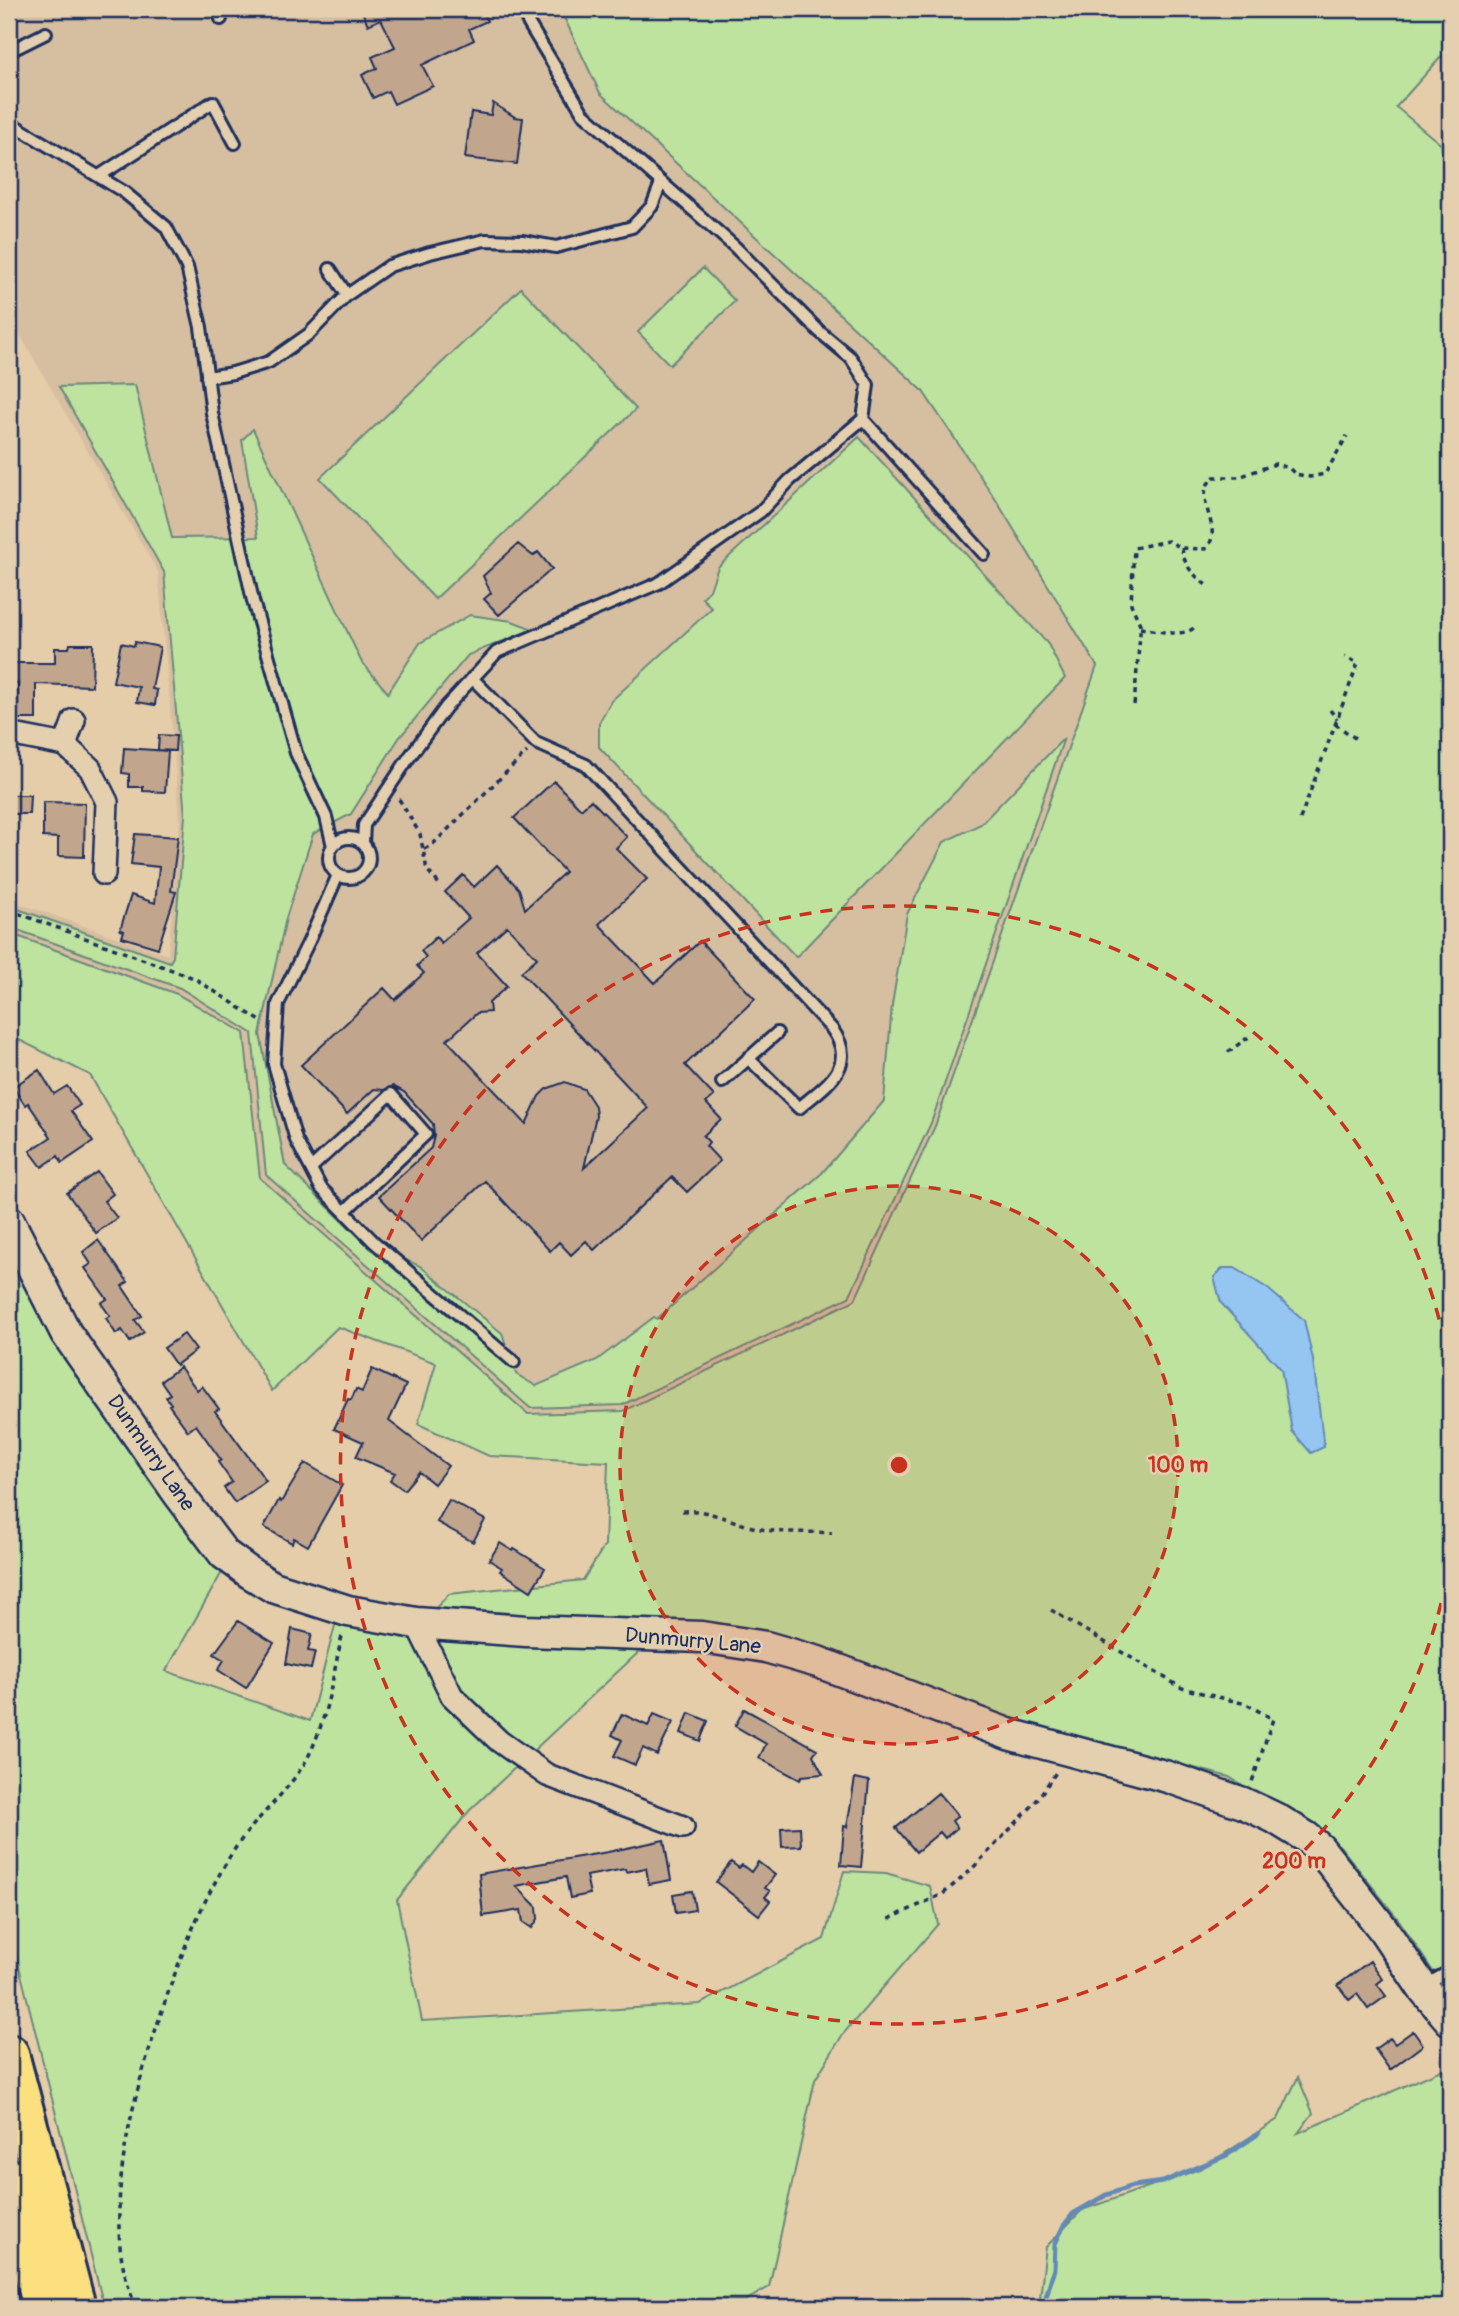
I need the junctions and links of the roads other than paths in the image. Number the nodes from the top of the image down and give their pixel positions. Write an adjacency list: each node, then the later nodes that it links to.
1 (522, 9): 7 (lane)
2 (46, 33): 3 (lane)
3 (9, 43)
4 (9, 122): 6 (lane)
5 (235, 143): 6 (lane)
6 (99, 176): 10 (lane)
7 (661, 183): 9 (lane); 11 (lane)
8 (330, 270): 9 (lane)
9 (347, 295): 10 (lane)
10 (208, 377): 18 (lane)
11 (863, 419): 12 (lane); 13 (lane)
12 (984, 554)
13 (472, 678): 17 (lane); 22 (lane)
14 (74, 720): 16 (street)
15 (9, 734): 16 (street)
16 (65, 746): 19 (street)
17 (363, 843): 18 (lane); 20 (lane)
18 (332, 846): 20 (lane)
19 (104, 874)
20 (338, 875): 24 (lane)
21 (777, 1033): 22 (lane)
22 (748, 1058): 23 (lane)
23 (722, 1082)
24 (311, 1168): 25 (lane); 25 (lane)
25 (345, 1211): 27 (lane)
26 (9, 1221): 28 (street, Dunmurry Lane)
27 (514, 1362)
28 (416, 1623): 29 (street); 31 (street, Dunmurry Lane)
29 (683, 1826)
30 (1450, 1971): 31 (lane)
31 (1422, 1987): 32 (street, Dunmurry Lane)
32 (1450, 2020)
33 (9, 2054): 36 (highway)
34 (9, 2178): 35 (highway)
35 (43, 2307)
36 (76, 2307)

